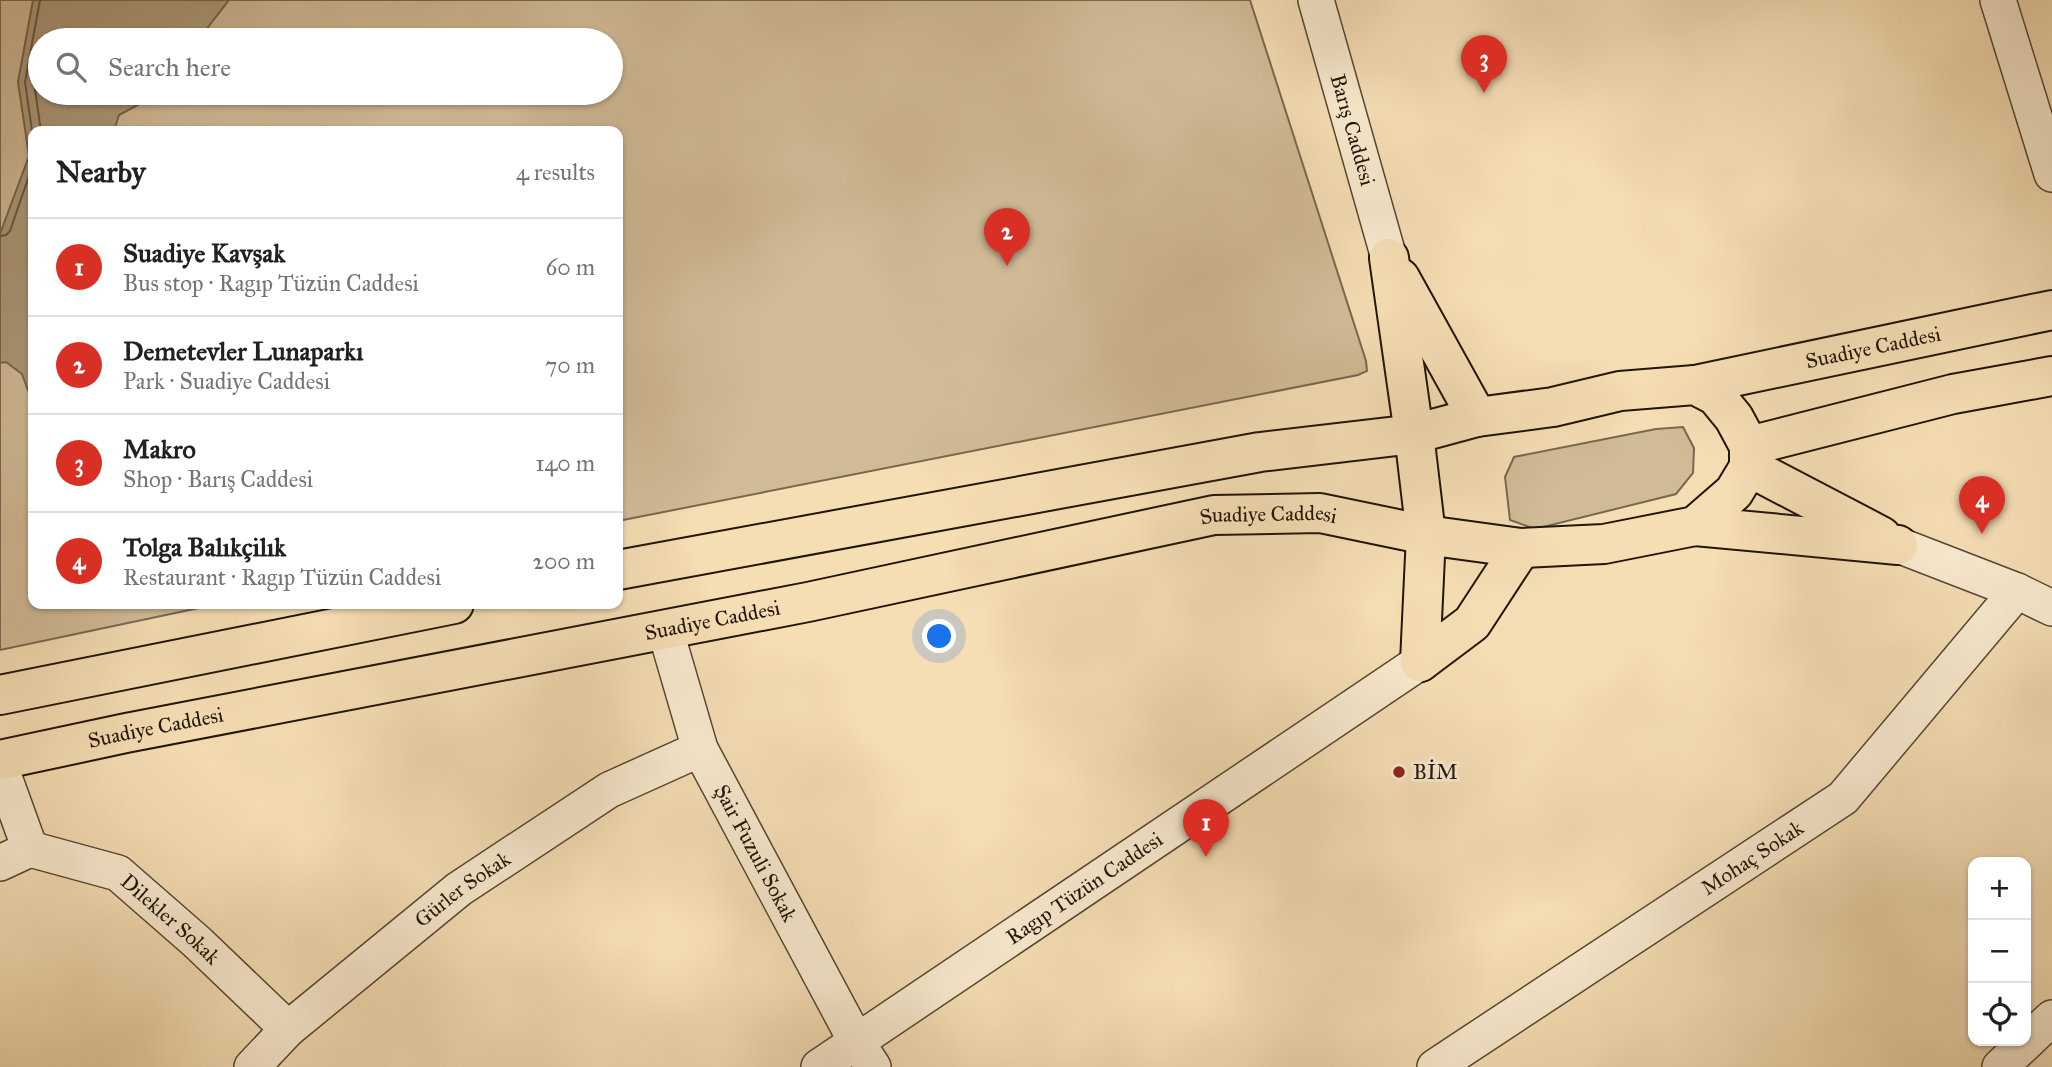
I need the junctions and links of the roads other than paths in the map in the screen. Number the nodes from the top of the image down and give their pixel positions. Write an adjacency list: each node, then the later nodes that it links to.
1 (1316, 0): 4 (street, Barış Caddesi)
2 (1998, 0): 3 (street)
3 (2052, 174)
4 (1389, 258): 8 (main road, Barış Caddesi); 9 (main road, Barış Caddesi)
5 (2052, 310): 7 (main road, Suadiye Caddesi)
6 (2052, 376): 10 (main road)
7 (1695, 385): 8 (main road, Suadiye Caddesi); 10 (main road)
8 (1477, 417): 9 (main road, Suadiye Caddesi)
9 (1414, 434): 12 (main road); 15 (main road, Suadiye Caddesi)
10 (1749, 457): 11 (main road, Suadiye Caddesi); 13 (main road)
11 (1695, 526): 13 (main road); 14 (main road, Suadiye Caddesi)
12 (1426, 535): 14 (main road, Suadiye Caddesi); 19 (main road, Suadiye Caddesi); 20 (main road)
13 (1898, 545): 16 (street)
14 (1521, 548): 20 (main road, Ragıp Tüzün Caddesi)
15 (623, 569)
16 (2017, 591): 17 (street); 31 (street, Mohaç Sokak)
17 (2052, 608)
18 (429, 609): 21 (main road)
19 (665, 629): 22 (street, Şair Fuzuli Sokak); 23 (main road, Suadiye Caddesi)
20 (1420, 662): 28 (street, Ragıp Tüzün Caddesi)
21 (0, 695)
22 (700, 749): 27 (street, Gürler Sokak); 28 (street, Şair Fuzuli Sokak)
23 (0, 760)
24 (0, 766): 25 (street)
25 (15, 856): 27 (street, Dilekler Sokak)
26 (2052, 1018): 32 (street)
27 (288, 1029): 29 (street, Gürler Sokak)
28 (864, 1054): 30 (street, Ragıp Tüzün Caddesi)
29 (252, 1067)
30 (819, 1067)
31 (1434, 1067)
32 (2000, 1067)

